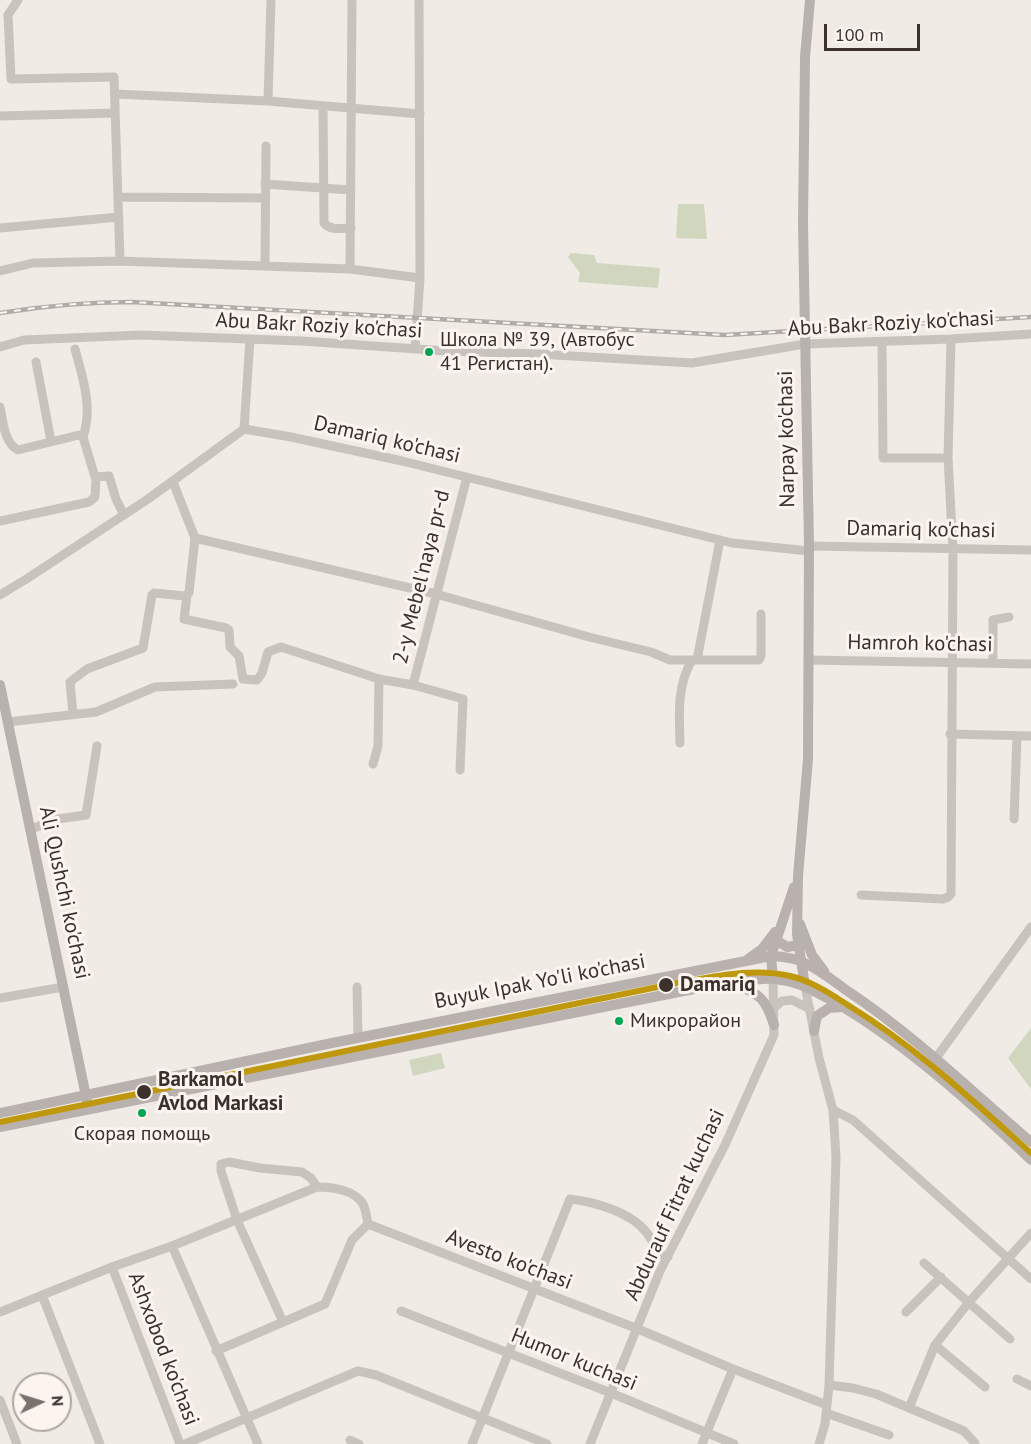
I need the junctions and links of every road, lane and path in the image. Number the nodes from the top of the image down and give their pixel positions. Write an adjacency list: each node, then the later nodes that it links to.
1 (18, 0): 6 (street)
2 (271, 0): 10 (street)
3 (352, 0): 12 (street)
4 (419, 0): 14 (street)
5 (810, 0): 34 (main road, Narpay ko'chasi)
6 (4, 12): 7 (street)
7 (11, 79): 8 (street); 9 (street)
8 (0, 80)
9 (115, 94): 10 (street); 13 (street)
10 (268, 101): 11 (street)
11 (323, 106): 12 (street); 18 (street)
12 (352, 109): 14 (street); 19 (street)
13 (115, 113): 15 (street); 20 (street)
14 (420, 114): 29 (street)
15 (0, 116)
16 (266, 146): 17 (street)
17 (266, 184): 18 (street); 21 (street)
18 (324, 188): 19 (street); 24 (street)
19 (351, 190): 24 (street)
20 (118, 197): 21 (street); 22 (street)
21 (266, 198): 26 (street)
22 (119, 217): 23 (street); 25 (street)
23 (0, 228)
24 (351, 228): 27 (street)
25 (120, 261): 26 (street); 28 (street)
26 (265, 266): 27 (street)
27 (350, 269): 29 (street)
28 (0, 271)
29 (420, 279): 37 (street)
30 (1031, 334): 32 (street, Abu Bakr Roziy ko'chasi)
31 (250, 339): 35 (street, Abu Bakr Roziy ko'chasi); 37 (street, Abu Bakr Roziy ko'chasi); 40 (street)
32 (951, 339): 33 (street, Abu Bakr Roziy ko'chasi); 43 (street)
33 (882, 342): 34 (street, Abu Bakr Roziy ko'chasi); 43 (street)
34 (805, 344): 37 (street, Abu Bakr Roziy ko'chasi); 51 (main road, Narpay ko'chasi)
35 (0, 347)
36 (75, 349): 41 (street)
37 (415, 349)
38 (36, 362): 42 (street)
39 (0, 407): 42 (street)
40 (243, 429): 44 (street, Damariq ko'chasi); 46 (street)
41 (83, 437): 42 (street); 45 (street)
42 (51, 441)
43 (948, 459): 52 (street)
44 (466, 477): 50 (street, Damariq ko'chasi); 54 (street, 2-y Mebel'naya pr-d)
45 (96, 478): 47 (street); 48 (street)
46 (173, 482): 47 (street); 49 (street)
47 (124, 515): 55 (street)
48 (0, 521)
49 (195, 538): 54 (street); 56 (street)
50 (720, 540): 51 (street, Damariq ko'chasi); 59 (street)
51 (809, 549): 52 (street, Damariq ko'chasi); 60 (main road, Narpay ko'chasi)
52 (953, 550): 53 (street, Damariq ko'chasi); 61 (street)
53 (1031, 550)
54 (436, 594): 59 (street); 67 (street, 2-y Mebel'naya pr-d)
55 (0, 595)
56 (188, 595): 64 (street); 69 (street)
57 (761, 614): 59 (street)
58 (1009, 617): 62 (street)
59 (695, 660): 74 (street)
60 (809, 660): 61 (street, Hamroh ko'chasi); 80 (main road, Narpay ko'chasi)
61 (953, 662): 62 (street, Hamroh ko'chasi); 71 (street)
62 (993, 663): 63 (street, Hamroh ko'chasi)
63 (1031, 664)
64 (379, 679): 67 (street); 76 (street)
65 (233, 684): 69 (street)
66 (0, 685): 68 (main road, Ali Qushchi ko'chasi)
67 (413, 686): 77 (street)
68 (3, 709): 70 (main road, Ali Qushchi ko'chasi)
69 (73, 714): 70 (street)
70 (8, 723): 79 (main road, Ali Qushchi ko'chasi)
71 (950, 734): 72 (street); 81 (street)
72 (1017, 736): 73 (street); 78 (street)
73 (1031, 736)
74 (680, 743)
75 (97, 746): 79 (street)
76 (373, 764)
77 (460, 770)
78 (1014, 819)
79 (31, 829): 94 (main road, Ali Qushchi ko'chasi)
80 (798, 876): 82 (main road, Narpay ko'chasi); 83 (main road, Narpay ko'chasi)
81 (861, 895)
82 (797, 910): 86 (main road, Narpay ko'chasi); 90 (main road)
83 (784, 916): 85 (main road, Narpay ko'chasi); 88 (main road)
84 (1031, 927): 103 (street)
85 (776, 940): 86 (main road); 87 (main road, Narpay ko'chasi)
86 (798, 945): 89 (main road, Narpay ko'chasi)
87 (771, 956): 88 (main road, Buyuk Ipak Yo'li ko'chasi); 89 (main road, Buyuk Ipak Yo'li ko'chasi); 91 (main road, Narpay ko'chasi)
88 (745, 961): 102 (main road, Buyuk Ipak Yo'li ko'chasi)
89 (800, 962): 90 (main road, Buyuk Ipak Yo'li ko'chasi); 93 (main road, Narpay ko'chasi)
90 (829, 978): 103 (main road, Buyuk Ipak Yo'li ko'chasi)
91 (773, 979): 92 (main road, Buyuk Ipak Yo'li ko'chasi); 93 (main road, Buyuk Ipak Yo'li ko'chasi); 98 (street, Abdurauf Fitrat kuchasi)
92 (732, 983): 100 (main road); 105 (main road, Buyuk Ipak Yo'li ko'chasi)
93 (805, 986): 97 (main road, Buyuk Ipak Yo'li ko'chasi); 99 (street)
94 (63, 987): 96 (street); 104 (main road, Ali Qushchi ko'chasi)
95 (357, 987): 102 (street)
96 (0, 998)
97 (842, 1007): 101 (main road); 110 (main road, Buyuk Ipak Yo'li ko'chasi)
98 (773, 1009): 99 (street); 100 (street, Abdurauf Fitrat kuchasi)
99 (810, 1009): 101 (street)
100 (774, 1025): 116 (street, Abdurauf Fitrat kuchasi)
101 (814, 1031): 106 (street)
102 (358, 1038): 104 (main road, Buyuk Ipak Yo'li ko'chasi)
103 (936, 1058): 109 (main road, Buyuk Ipak Yo'li ko'chasi)
104 (86, 1096): 105 (main road, Ali Qushchi ko'chasi); 107 (main road, Buyuk Ipak Yo'li ko'chasi)
105 (89, 1109): 108 (main road, Buyuk Ipak Yo'li ko'chasi)
106 (833, 1110): 117 (street); 136 (street)
107 (0, 1113)
108 (0, 1127)
109 (1031, 1142)
110 (1031, 1160)
111 (317, 1187): 112 (street); 112 (street); 113 (street)
112 (237, 1220): 115 (street); 128 (street)
113 (368, 1224): 122 (street, Avesto ko'chasi); 128 (street)
114 (1029, 1240): 117 (street)
115 (172, 1246): 119 (street); 132 (street)
116 (668, 1257): 122 (street); 129 (street, Abdurauf Fitrat kuchasi)
117 (1008, 1259): 121 (street); 124 (street)
118 (924, 1263): 120 (street)
119 (112, 1267): 123 (street); 150 (street, Ashxobod ko'chasi)
120 (941, 1277): 124 (street); 127 (street)
121 (1031, 1279)
122 (534, 1289): 129 (street, Avesto ko'chasi); 133 (street)
123 (42, 1295): 126 (street); 149 (street)
124 (969, 1302): 130 (street); 131 (street)
125 (401, 1311): 133 (street, Humor kuchasi)
126 (0, 1312)
127 (906, 1312)
128 (283, 1322): 132 (street)
129 (638, 1329): 134 (street, Avesto ko'chasi); 139 (street, Abdurauf Fitrat kuchasi)
130 (1010, 1339)
131 (935, 1345): 138 (street); 141 (street)
132 (216, 1351): 143 (street)
133 (507, 1353): 139 (street, Humor kuchasi); 144 (street)
134 (733, 1370): 142 (street, Avesto ko'chasi); 145 (street)
135 (1017, 1379): 137 (street)
136 (829, 1385): 141 (street); 142 (street)
137 (1031, 1386)
138 (985, 1387)
139 (611, 1393): 145 (street, Humor kuchasi); 154 (street, Abdurauf Fitrat kuchasi)
140 (0, 1400): 148 (street)
141 (909, 1408): 147 (street)
142 (827, 1409): 146 (street, Avesto ko'chasi); 157 (street)
143 (247, 1418): 144 (street); 150 (street); 151 (street)
144 (482, 1418): 152 (street); 153 (street)
145 (706, 1433): 155 (street); 156 (street, Humor kuchasi)
146 (889, 1435)
147 (975, 1443)
148 (17, 1444)
149 (100, 1444)
150 (183, 1444)
151 (258, 1444)
152 (472, 1444)
153 (547, 1444)
154 (590, 1444)
155 (702, 1444)
156 (734, 1444)
157 (819, 1444)

